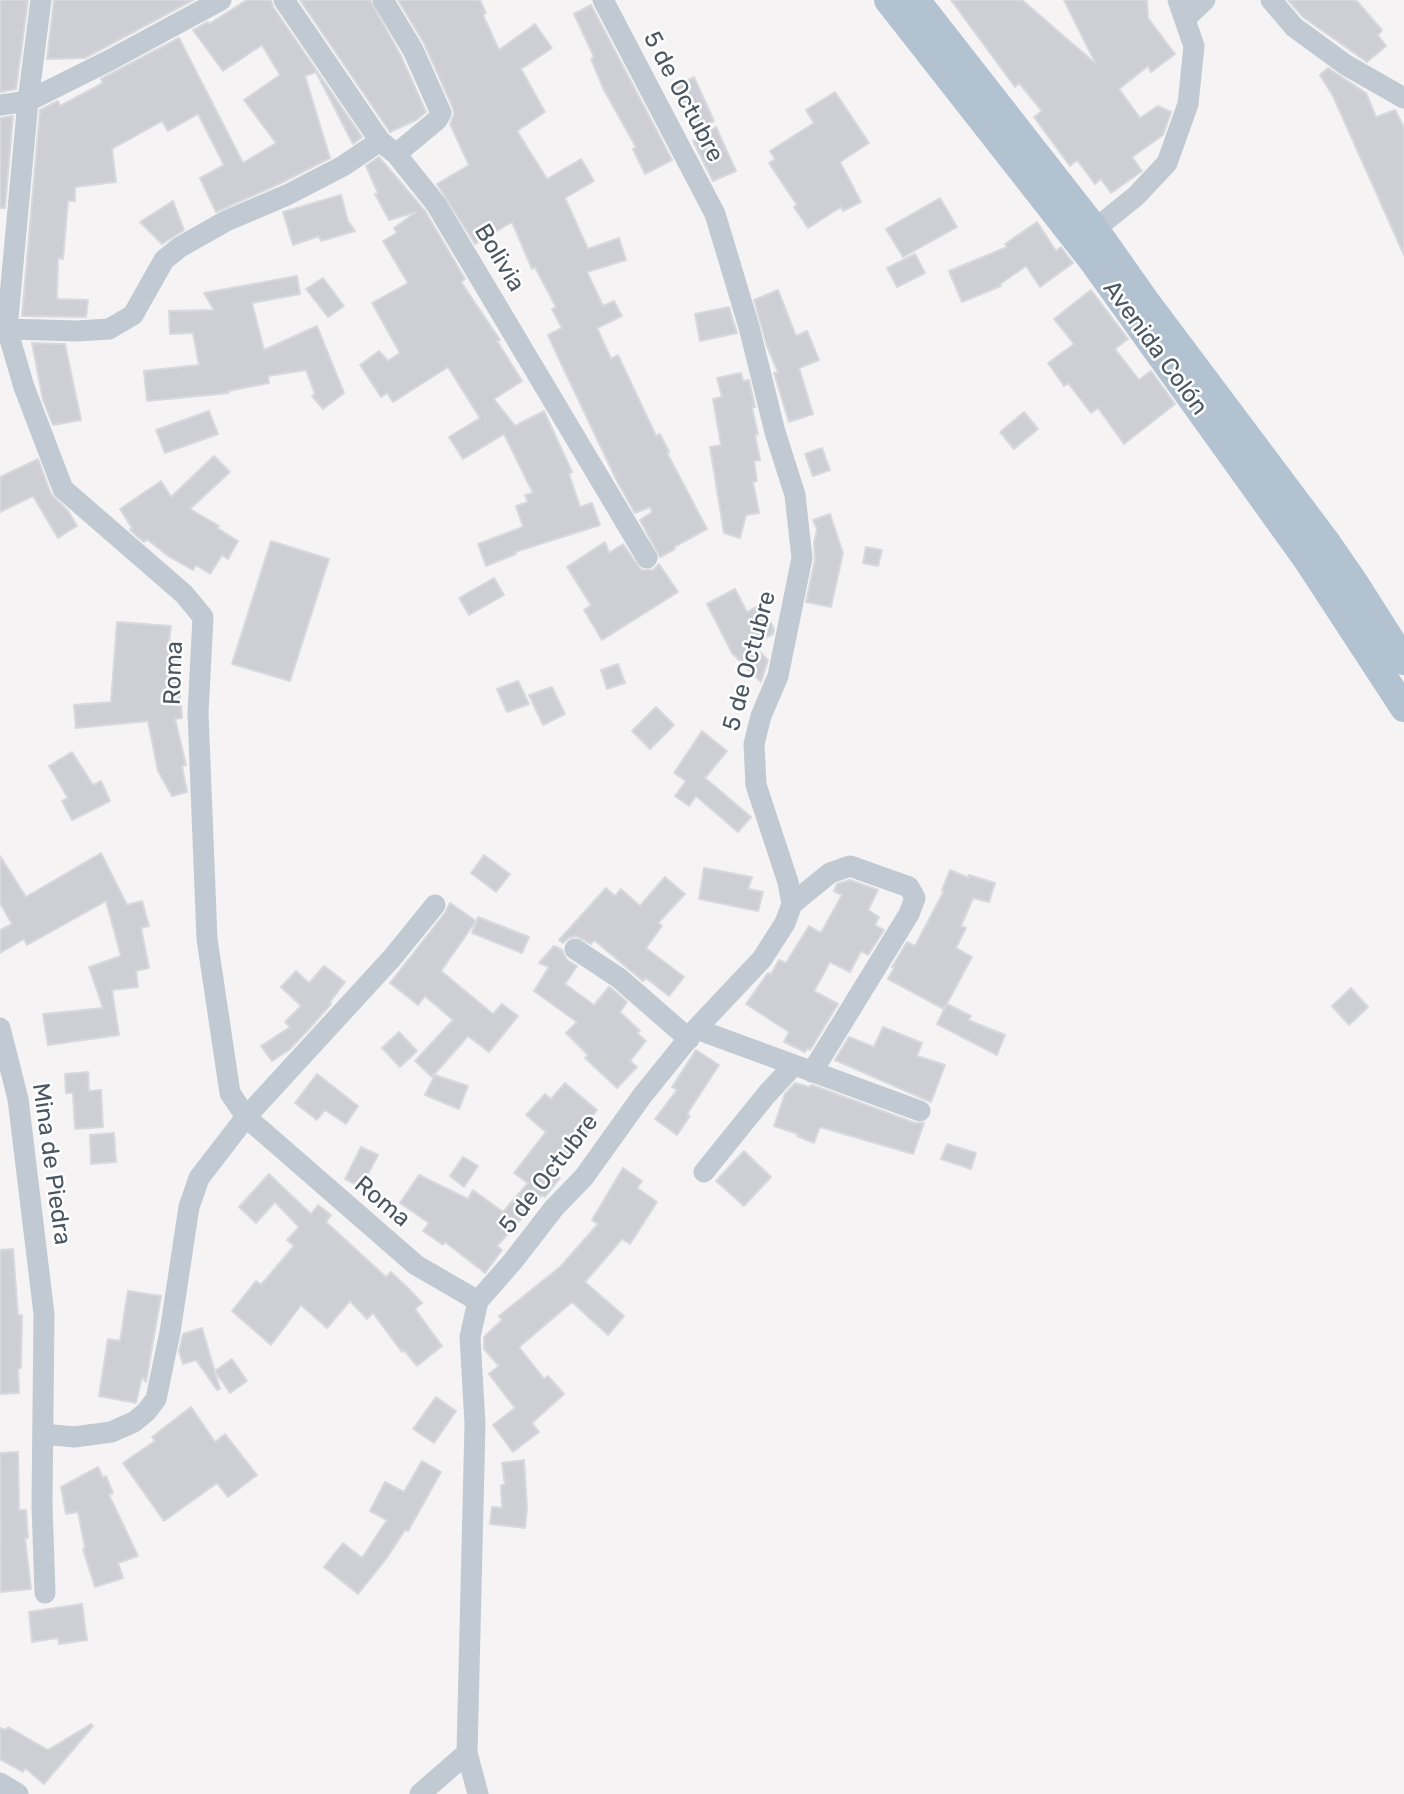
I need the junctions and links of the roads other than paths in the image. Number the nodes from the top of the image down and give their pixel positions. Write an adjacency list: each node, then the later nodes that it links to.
1 (41, 0): 12 (street, Roma)
2 (221, 0): 12 (street)
3 (284, 0): 14 (street, Bolivia)
4 (383, 0): 14 (street)
5 (603, 0): 20 (street, 5 de Octubre)
6 (888, 0): 15 (main road, Avenida Colón)
7 (916, 0): 15 (main road, Avenida Colón)
8 (1205, 0): 10 (street)
9 (1271, 0): 11 (street)
10 (1182, 9): 15 (street)
11 (1404, 98)
12 (28, 101): 13 (street); 16 (street, Roma)
13 (0, 105)
14 (388, 148): 16 (street); 17 (street, Bolivia)
15 (1086, 234): 18 (main road, Avenida Colón); 19 (main road, Avenida Colón)
16 (4, 330): 27 (street, Roma)
17 (647, 558)
18 (1404, 662)
19 (1404, 708)
20 (792, 904): 24 (street, 5 de Octubre); 25 (street)
21 (435, 905): 27 (street)
22 (575, 949): 24 (street)
23 (0, 1028): 30 (street, Mina de Piedra)
24 (692, 1034): 25 (street); 29 (street, 5 de Octubre)
25 (803, 1068): 26 (street); 28 (street)
26 (920, 1111)
27 (246, 1117): 29 (street, Roma); 30 (street)
28 (704, 1172)
29 (478, 1301): 32 (street)
30 (44, 1434): 31 (street, Mina de Piedra)
31 (45, 1593)
32 (467, 1753): 35 (street); 36 (street)
33 (0, 1783): 34 (street)
34 (18, 1794)
35 (420, 1794)
36 (478, 1794)

